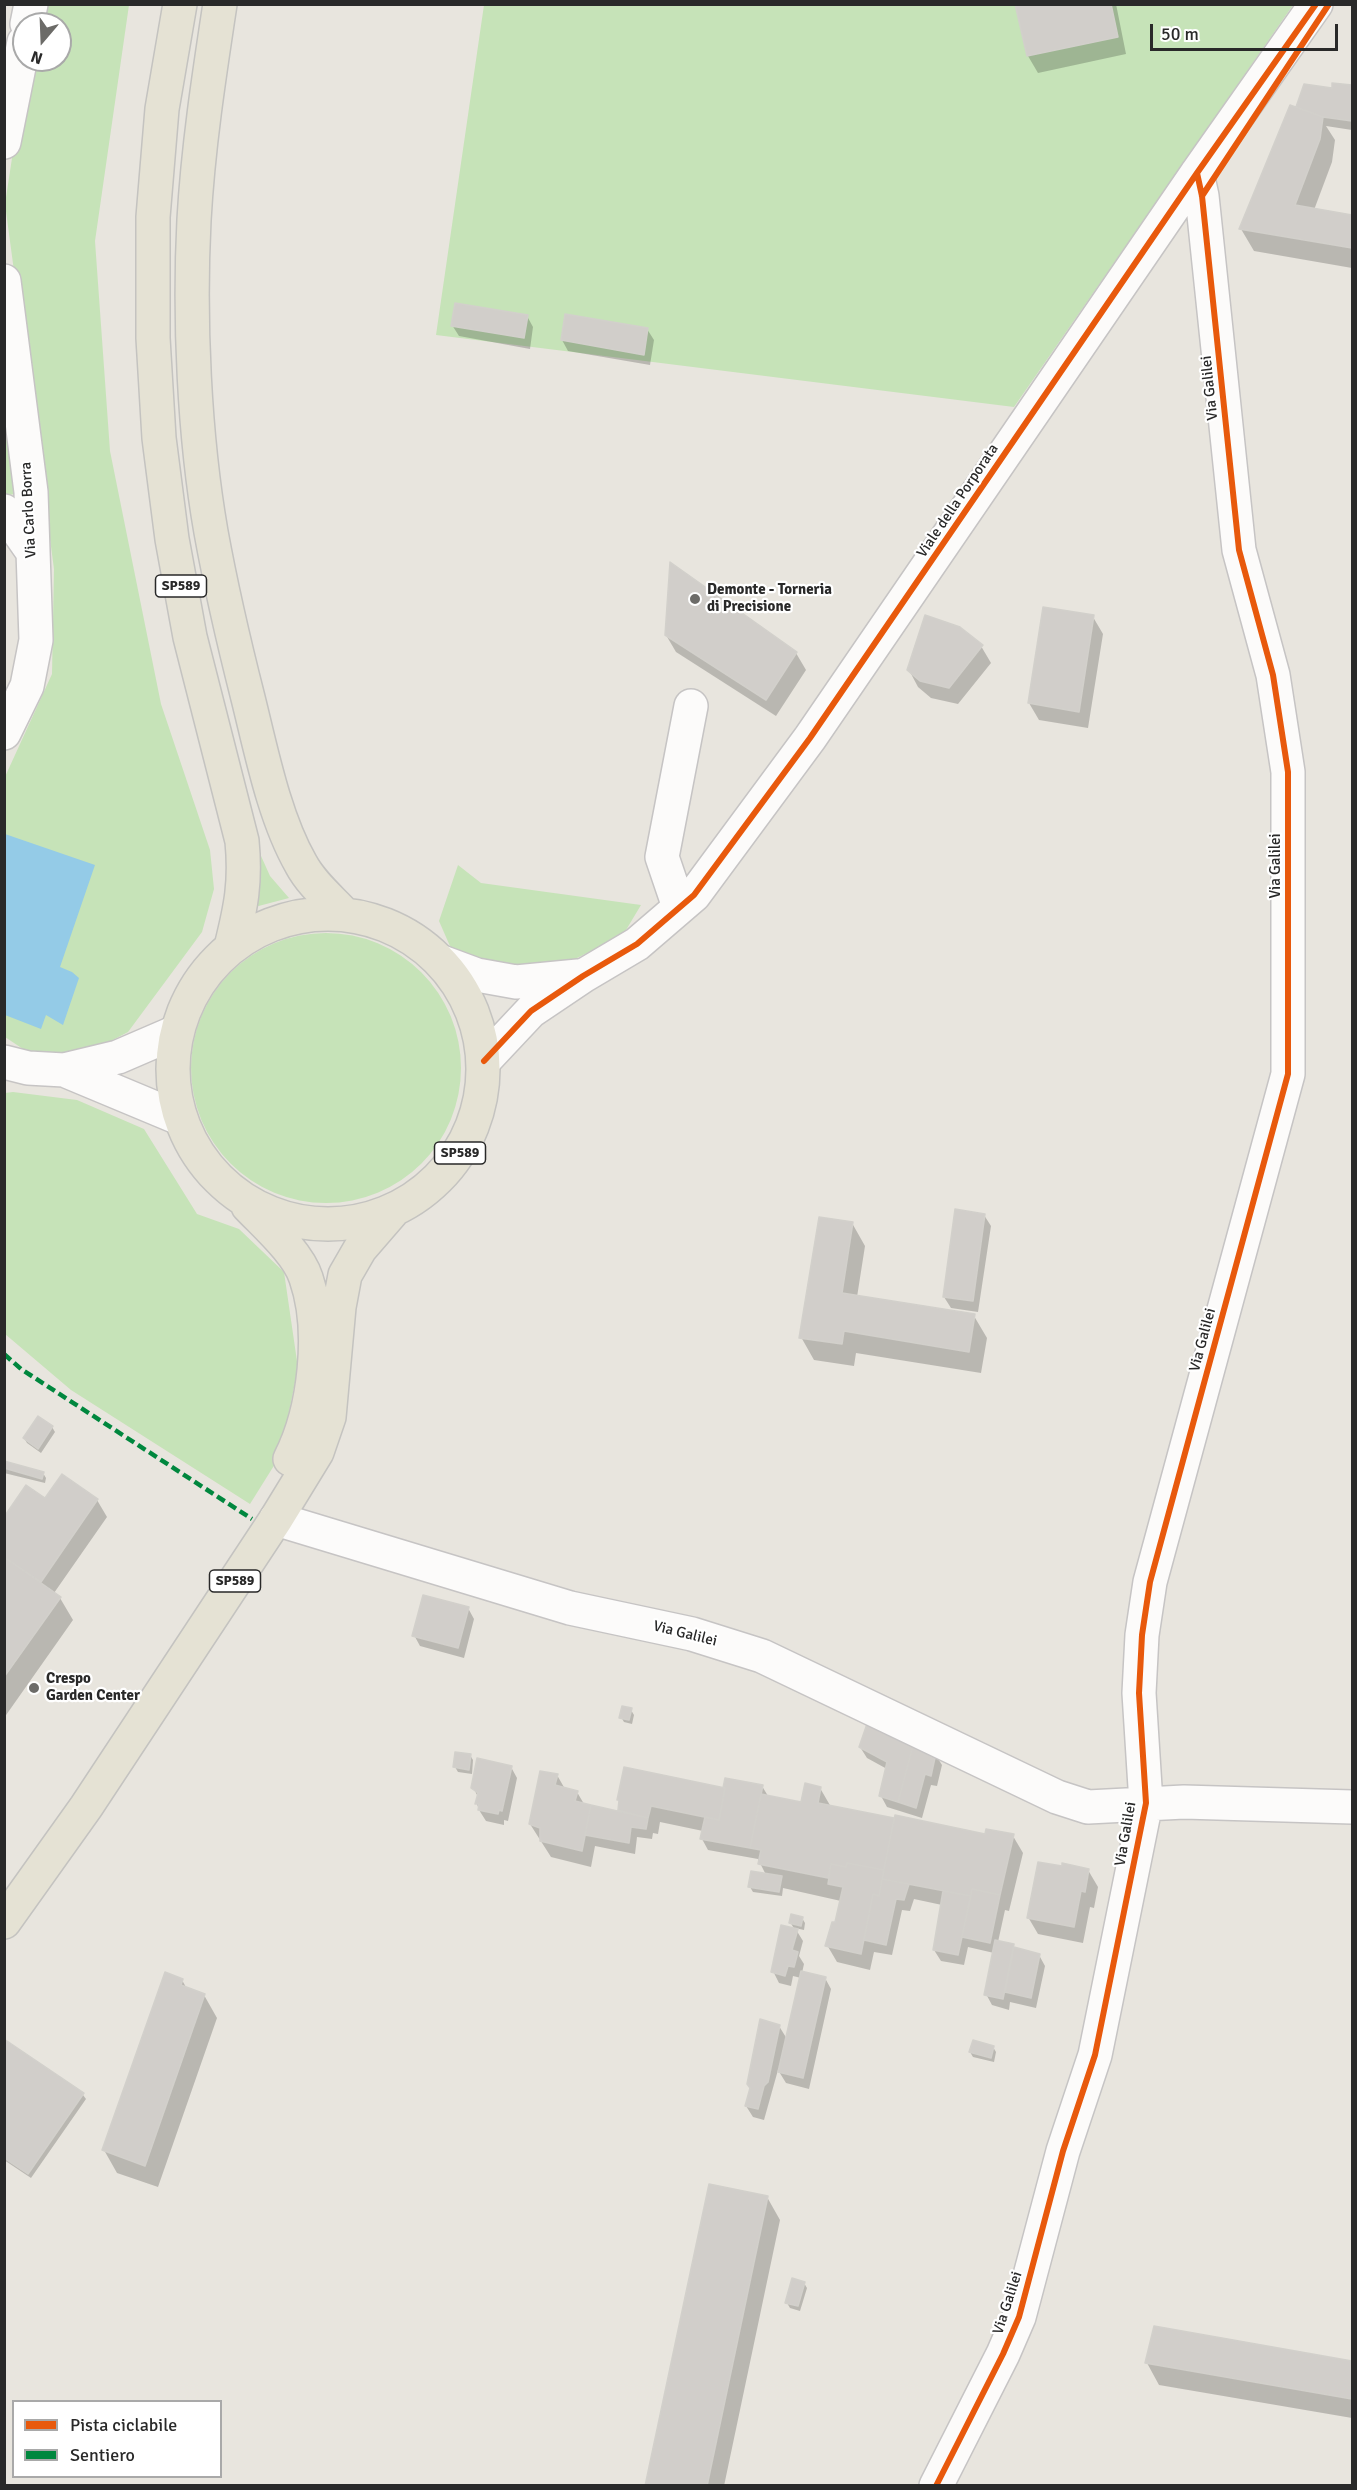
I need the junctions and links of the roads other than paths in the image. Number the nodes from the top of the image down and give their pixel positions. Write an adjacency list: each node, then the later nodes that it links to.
1 (180, 4): 14 (main road, SP589)
2 (220, 4): 13 (main road, SP589)
3 (1316, 4): 6 (street, Viale della Porporata)
4 (18, 72): 5 (street)
5 (4, 142)
6 (1197, 172): 12 (street, Viale della Porporata); 25 (street, Via Galilei)
7 (4, 281): 9 (street, Via Carlo Borra)
8 (4, 511): 9 (street)
9 (32, 550): 11 (street, Via Carlo Borra)
10 (691, 706): 12 (street)
11 (4, 733)
12 (679, 907): 16 (street, Viale della Porporata)
13 (344, 914): 14 (main road, SP589); 15 (main road, SP589)
14 (231, 947): 17 (main road, SP589)
15 (441, 962): 16 (street); 18 (main road, SP589)
16 (583, 976): 18 (street, Viale della Porporata)
17 (176, 1032): 20 (street); 21 (main road, SP589)
18 (484, 1061): 23 (main road, SP589)
19 (4, 1062): 20 (street)
20 (64, 1071): 21 (street)
21 (179, 1118): 22 (main road, SP589)
22 (240, 1198): 23 (main road, SP589); 27 (main road, SP589)
23 (392, 1212): 24 (main road, SP589)
24 (276, 1519): 25 (street, Via Galilei); 28 (main road, SP589)
25 (1146, 1803): 26 (street, Via Galilei); 29 (street, Via Galilei)
26 (1353, 1807)
27 (4, 1885)
28 (4, 1922)
29 (936, 2486)

